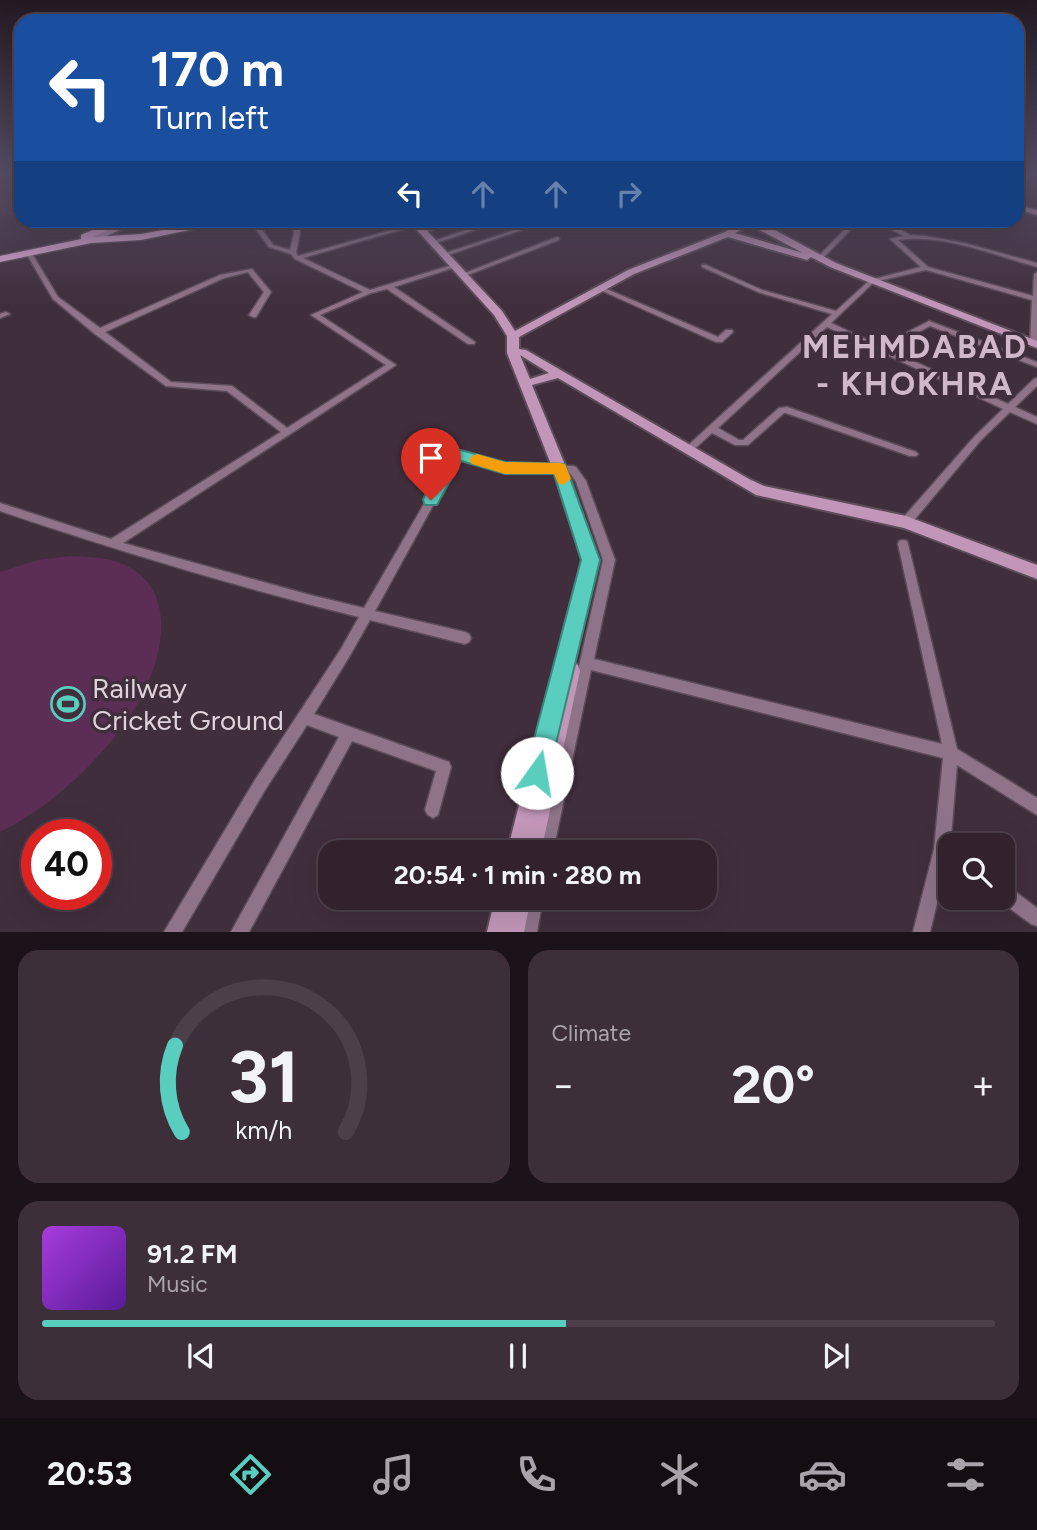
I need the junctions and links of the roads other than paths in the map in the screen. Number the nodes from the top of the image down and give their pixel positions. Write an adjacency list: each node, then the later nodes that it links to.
1 (109, 228): 16 (main road)
2 (115, 228): 16 (street)
3 (190, 228): 16 (main road)
4 (257, 228): 21 (street)
5 (296, 228): 21 (street)
6 (404, 228): 21 (street)
7 (419, 228): 18 (street)
8 (478, 228): 18 (street)
9 (525, 228): 20 (street)
10 (738, 228): 14 (street)
11 (763, 228): 23 (street)
12 (848, 228): 23 (street)
13 (896, 228): 15 (street)
14 (728, 234): 24 (street); 33 (street)
15 (907, 235): 25 (street); 28 (street)
16 (88, 238): 19 (main road); 22 (main road)
17 (557, 239): 30 (street)
18 (432, 243): 20 (street)
19 (29, 253): 22 (main road); 39 (street)
20 (443, 255): 26 (street)
21 (295, 256): 34 (street)
22 (0, 258)
23 (820, 258): 24 (street)
24 (833, 265): 31 (street)
25 (1037, 265)
26 (454, 266): 30 (street); 32 (street)
27 (704, 266): 36 (street)
28 (926, 268): 31 (street); 35 (street)
29 (1037, 274): 35 (street)
30 (463, 275): 42 (street)
31 (872, 281): 36 (street); 43 (street)
32 (388, 286): 34 (street); 41 (street)
33 (600, 288): 40 (street); 42 (street)
34 (369, 292): 52 (street)
35 (1036, 299): 43 (street)
36 (836, 313): 38 (street)
37 (253, 315): 39 (street)
38 (825, 324): 44 (street); 51 (street)
39 (98, 332): 52 (street)
40 (729, 332)
41 (471, 342)
42 (517, 344): 46 (street); 48 (street); 55 (street)
43 (1035, 344)
44 (881, 349): 45 (street); 49 (street)
45 (1037, 365)
46 (559, 374): 48 (street); 53 (street)
47 (1037, 382): 49 (street)
48 (534, 383): 55 (street)
49 (1009, 408): 50 (street); 57 (street)
50 (1037, 421)
51 (712, 429): 53 (street); 54 (street)
52 (287, 432): 58 (street)
53 (688, 450): 57 (street)
54 (913, 454)
55 (564, 470): 61 (street); 63 (street); 70 (street); 71 (street)
56 (0, 507): 58 (street)
57 (906, 522): 60 (street)
58 (112, 544): 61 (street)
59 (903, 544): 66 (street)
60 (1037, 572)
61 (367, 614): 62 (street); 64 (street)
62 (465, 638)
63 (586, 663): 66 (street); 72 (street)
64 (304, 717): 65 (street); 79 (street)
65 (349, 733): 68 (street); 80 (street)
66 (951, 753): 67 (street); 69 (street)
67 (1037, 807)
68 (433, 810)
69 (947, 833)
70 (521, 840)
71 (533, 840)
72 (548, 840)
73 (938, 878): 84 (street)
74 (1015, 902): 78 (street)
75 (504, 910): 81 (street)
76 (517, 910): 82 (street)
77 (533, 910): 83 (street)
78 (1037, 918)
79 (172, 932)
80 (239, 932)
81 (499, 932)
82 (512, 932)
83 (528, 932)
84 (921, 932)

